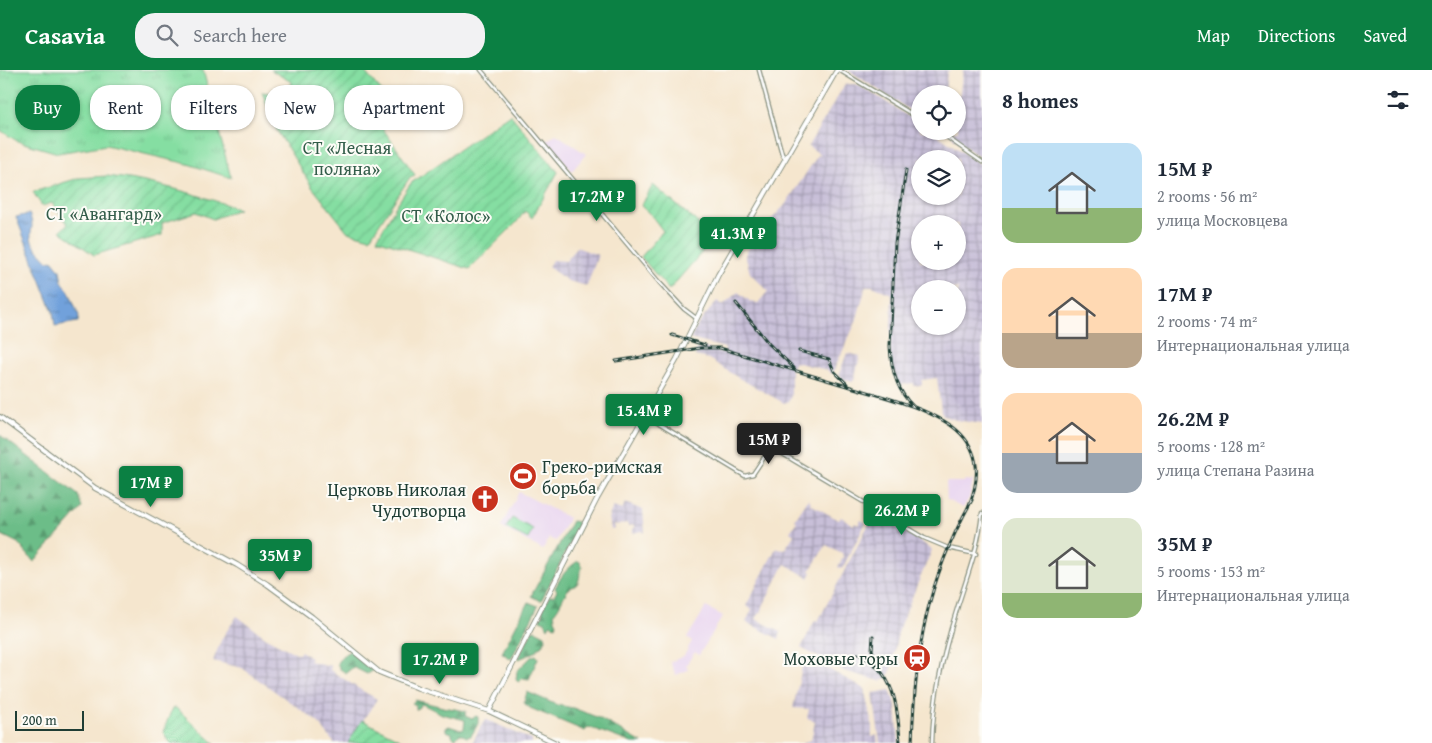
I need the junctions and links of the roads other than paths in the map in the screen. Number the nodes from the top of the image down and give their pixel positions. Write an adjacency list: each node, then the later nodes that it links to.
1 (481, 70): 8 (street)
2 (758, 70): 6 (street)
3 (838, 70): 4 (street); 6 (main road)
4 (911, 114)
5 (951, 140): 7 (street)
6 (785, 158): 8 (main road)
7 (982, 162)
8 (696, 318): 9 (main road)
9 (645, 414): 12 (street); 13 (main road)
10 (0, 417): 13 (main road)
11 (982, 513): 12 (street)
12 (976, 554): 15 (street)
13 (489, 712): 14 (main road)
14 (556, 743)
15 (932, 743)

